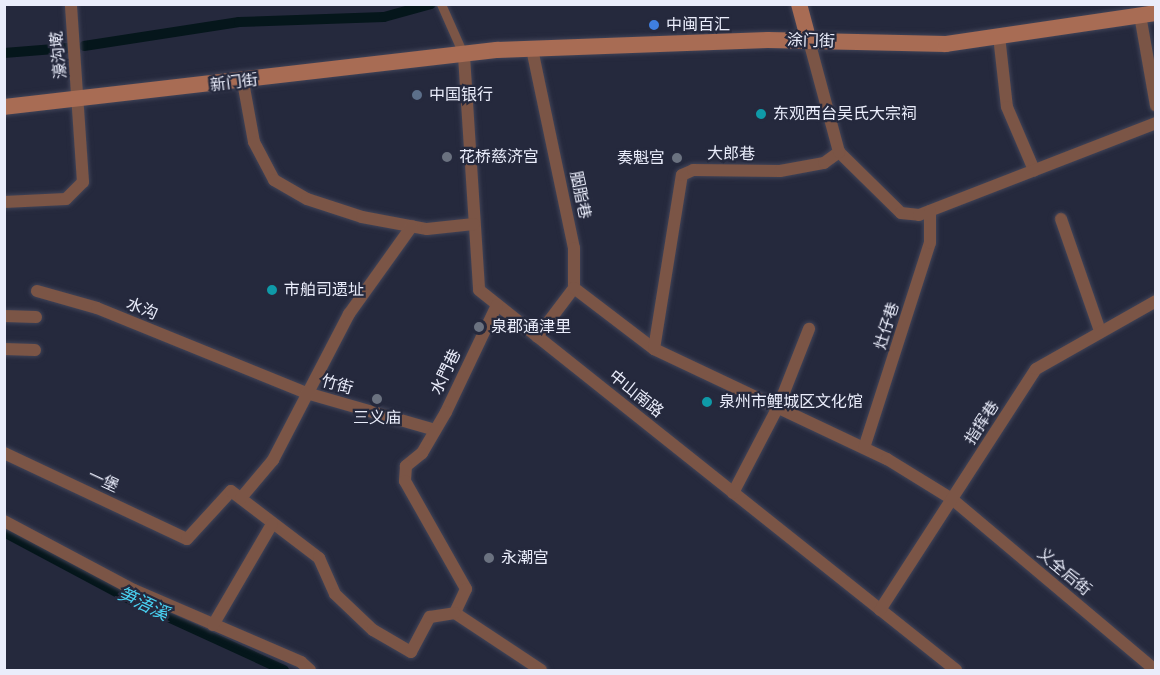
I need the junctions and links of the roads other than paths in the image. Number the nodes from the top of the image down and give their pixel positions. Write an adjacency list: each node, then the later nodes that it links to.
1 (71, 4): 10 (street, 濠沟墘)
2 (441, 4): 8 (street)
3 (799, 4): 6 (main road)
4 (1148, 14): 5 (main road, 涂门街); 11 (street)
5 (999, 36): 6 (main road, 涂门街); 15 (street)
6 (809, 41): 7 (main road, 涂门街); 14 (street)
7 (532, 49): 8 (main road, 涂门街); 21 (street, 胭脂巷)
8 (464, 56): 9 (main road, 新门街); 19 (street, 中山南路)
9 (243, 82): 10 (main road, 新门街); 20 (street)
10 (80, 102): 12 (main road, 新门街); 16 (street, 濠沟墘)
11 (1155, 106)
12 (4, 107)
13 (1155, 123): 15 (street)
14 (839, 152): 17 (street); 31 (street, 大郎巷)
15 (1034, 170): 17 (street)
16 (4, 202)
17 (930, 211): 37 (street, 灶仔巷)
18 (1061, 219): 28 (street)
19 (474, 224): 20 (street); 24 (street, 中山南路)
20 (412, 226): 34 (street)
21 (574, 288): 29 (street); 31 (street, 义全后街)
22 (37, 291): 33 (street, 水沟)
23 (1155, 301): 28 (street, 指挥巷)
24 (497, 305): 29 (street, 中山南路); 36 (street, 水門巷)
25 (4, 316): 26 (street)
26 (36, 317)
27 (809, 329): 35 (street)
28 (1101, 331): 41 (street, 指挥巷)
29 (537, 337): 39 (street, 中山南路)
30 (4, 349): 32 (street)
31 (654, 349): 35 (street, 义全后街)
32 (34, 350)
33 (233, 363): 34 (street, 竹街)
34 (306, 393): 36 (street, 竹街); 40 (street)
35 (779, 405): 37 (street, 义全后街); 39 (street)
36 (435, 430): 45 (street, 水門巷)
37 (864, 448): 41 (street, 义全后街)
38 (4, 453): 40 (street, 一堡)
39 (733, 493): 44 (street, 中山南路)
40 (241, 498): 43 (street)
41 (952, 499): 44 (street, 指挥巷); 50 (street, 义全后街)
42 (4, 521): 46 (street)
43 (272, 524): 45 (street); 46 (street)
44 (880, 610): 49 (street, 中山南路)
45 (455, 613): 48 (street)
46 (213, 625): 47 (street)
47 (310, 670)
48 (541, 670)
49 (956, 670)
50 (1155, 670)

